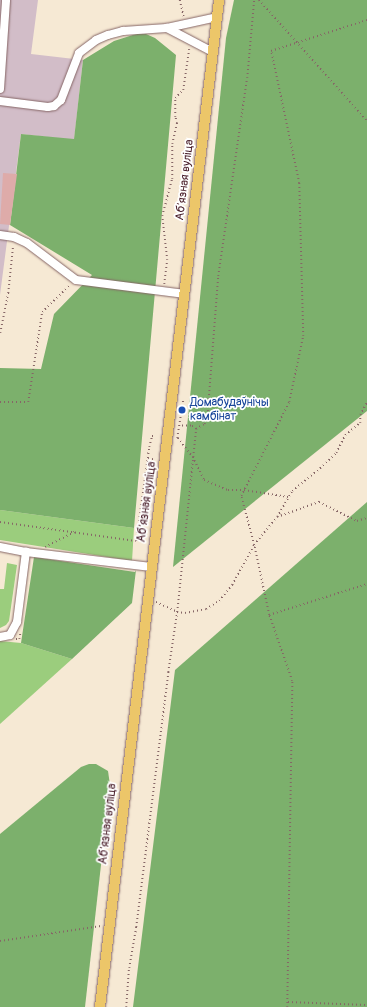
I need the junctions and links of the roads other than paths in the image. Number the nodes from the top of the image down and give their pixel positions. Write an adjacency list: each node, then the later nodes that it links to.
1 (6, 0): 6 (lane)
2 (219, 0): 3 (main road, Абʼязная вуліца)
3 (217, 17): 4 (lane); 5 (main road, Абʼязная вуліца)
4 (168, 28): 5 (lane); 7 (lane)
5 (213, 52): 9 (main road, Абʼязная вуліца)
6 (0, 89)
7 (0, 101)
8 (0, 235): 9 (lane)
9 (185, 294): 12 (main road, Абʼязная вуліца)
10 (0, 549): 11 (lane)
11 (30, 552): 12 (lane); 13 (lane)
12 (151, 567): 14 (main road, Абʼязная вуліца)
13 (0, 637)
14 (100, 1007)

